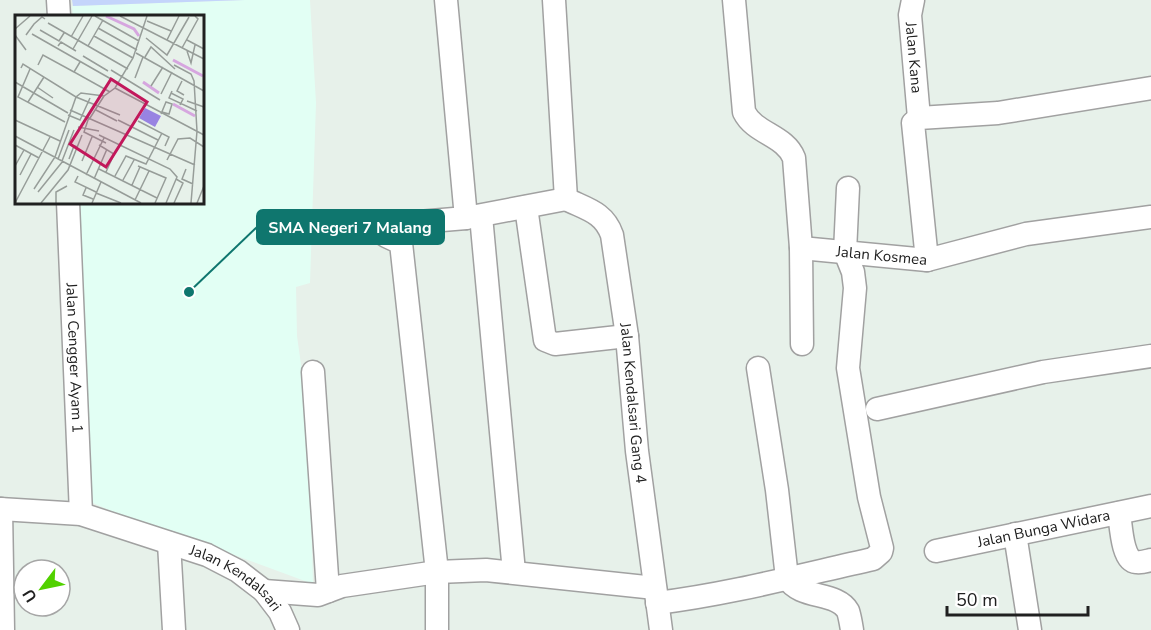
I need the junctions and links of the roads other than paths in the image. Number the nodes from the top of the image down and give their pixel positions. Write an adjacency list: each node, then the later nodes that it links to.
1 (58, 0): 6 (street)
2 (446, 0): 13 (street)
3 (554, 0): 10 (street)
4 (734, 0): 15 (street)
5 (913, 0): 8 (street, Jalan Kana)
6 (59, 15)
7 (1151, 88): 8 (street)
8 (919, 118): 17 (street, Jalan Kana)
9 (848, 188): 16 (street)
10 (566, 199): 12 (street); 18 (street, Jalan Kendalsari Gang 4)
11 (68, 204): 26 (street, Jalan Cengger Ayam 1)
12 (526, 207): 13 (street); 18 (street)
13 (474, 217): 32 (street); 33 (street)
14 (1151, 217): 17 (street, Jalan Kosmea)
15 (801, 248): 16 (street); 19 (street)
16 (856, 254): 17 (street, Jalan Kosmea); 34 (street, Jalan Kosmea)
17 (927, 260)
18 (627, 336): 37 (street, Jalan Kendalsari Gang 4)
19 (802, 344)
20 (1151, 356): 23 (street)
21 (758, 368): 34 (street)
22 (313, 372): 36 (street)
23 (877, 409)
24 (1151, 506): 27 (street, Jalan Bunga Widara)
25 (0, 509): 26 (street, Jalan Kendalsari); 38 (street)
26 (81, 513): 29 (street, Jalan Kendalsari)
27 (1119, 513): 28 (street, Jalan Bunga Widara); 31 (street)
28 (1015, 534): 30 (street, Jalan Bunga Widara); 44 (street)
29 (169, 543): 35 (street, Jalan Kendalsari); 39 (street)
30 (936, 551)
31 (1151, 560)
32 (437, 572): 33 (street); 36 (street); 41 (street)
33 (514, 572): 37 (street)
34 (787, 578): 37 (street); 43 (street)
35 (264, 591): 36 (street); 40 (street, Jalan Kendalsari)
36 (328, 591)
37 (656, 595): 42 (street, Jalan Kendalsari Gang 4)
38 (3, 630)
39 (174, 630)
40 (288, 630)
41 (437, 630)
42 (661, 630)
43 (852, 630)
44 (1030, 630)

